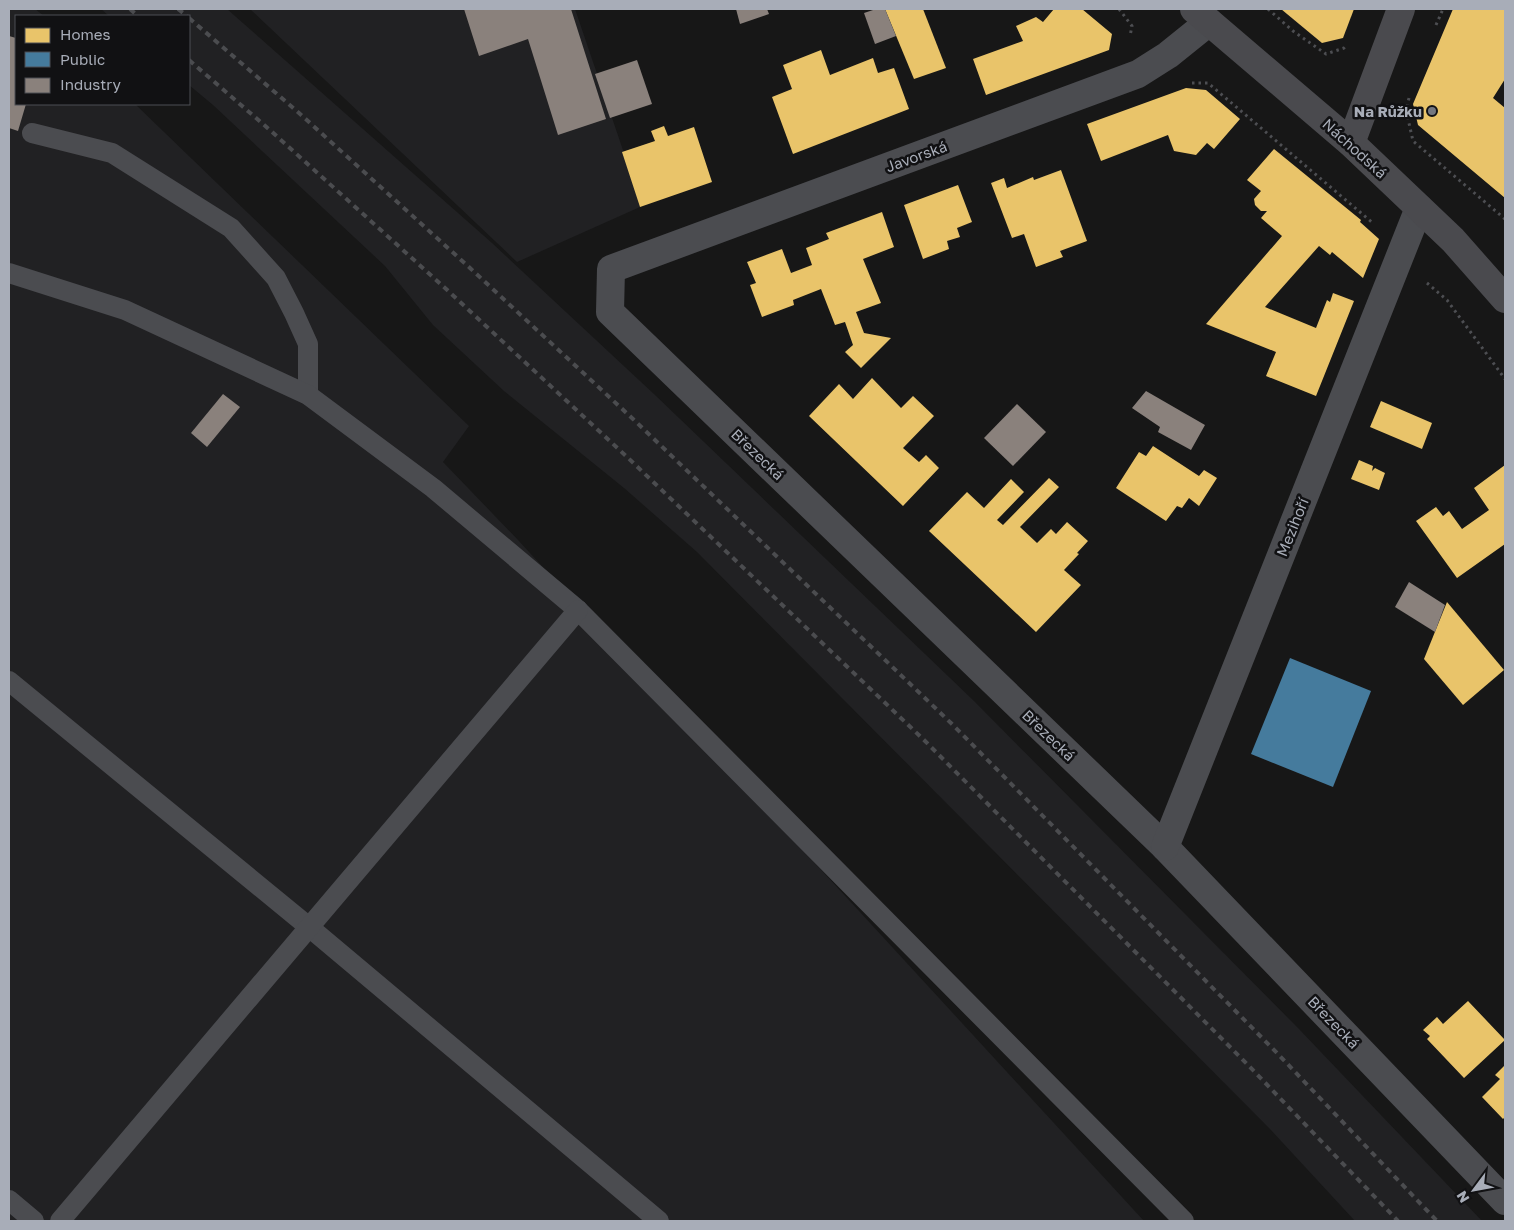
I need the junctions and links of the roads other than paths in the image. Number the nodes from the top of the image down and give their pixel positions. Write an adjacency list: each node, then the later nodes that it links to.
1 (1401, 9): 4 (main road)
2 (1201, 15): 4 (main road, Náchodská); 6 (street, Javorská)
3 (32, 133): 9 (lane)
4 (1351, 143): 5 (main road, Náchodská)
5 (1419, 208): 8 (main road, Náchodská); 12 (street, Mezihoří)
6 (611, 269): 12 (street, Březecká)
7 (9, 273): 9 (lane)
8 (1505, 300)
9 (308, 395): 10 (lane)
10 (578, 610): 13 (lane); 19 (lane)
11 (9, 680): 13 (lane)
12 (1165, 846): 15 (street, Březecká)
13 (309, 927): 17 (lane); 18 (lane)
14 (9, 1200): 16 (lane)
15 (1505, 1201)
16 (34, 1221)
17 (60, 1221)
18 (659, 1221)
19 (1184, 1221)

